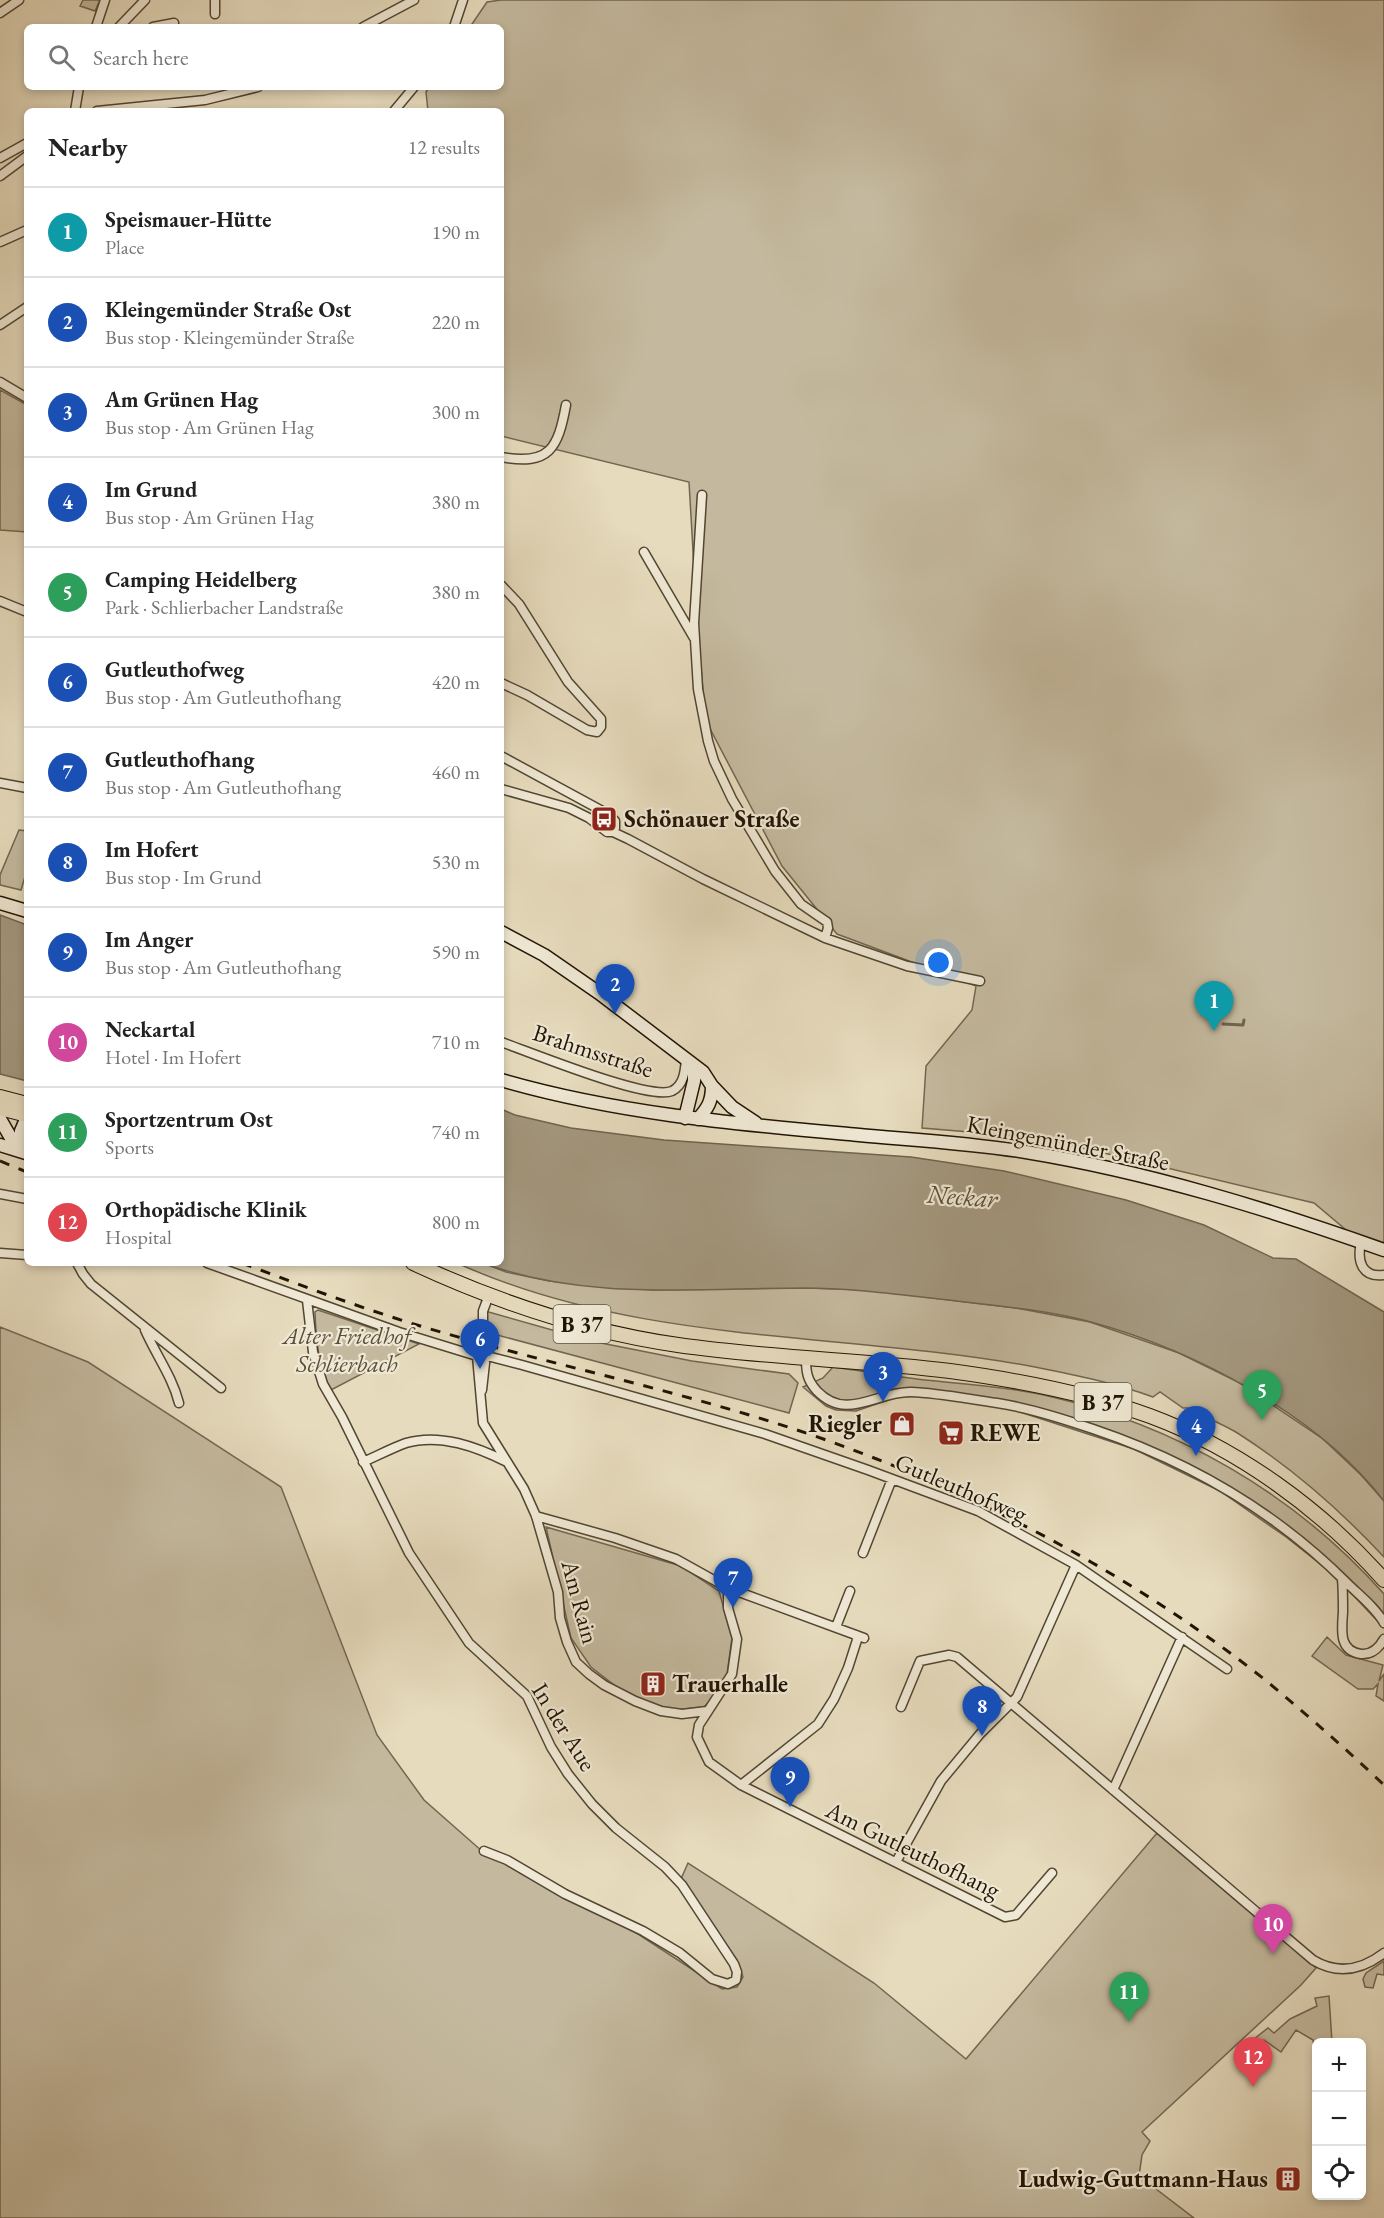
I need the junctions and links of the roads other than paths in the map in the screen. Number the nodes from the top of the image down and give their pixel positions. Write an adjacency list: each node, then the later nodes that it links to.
1 (19, 0): 7 (street)
2 (105, 0): 10 (street)
3 (146, 0): 11 (street)
4 (215, 0): 8 (street)
5 (414, 0): 13 (street)
6 (463, 0): 14 (street)
7 (0, 13)
8 (215, 14)
9 (174, 23): 12 (street)
10 (97, 24)
11 (122, 24)
12 (169, 24)
13 (369, 24)
14 (455, 24)
15 (78, 90): 18 (street)
16 (246, 90): 19 (street)
17 (412, 90): 20 (street)
18 (76, 108)
19 (127, 108)
20 (396, 108)
21 (24, 145): 22 (street)
22 (0, 158)
23 (24, 158): 24 (street)
24 (0, 176)
25 (24, 231): 26 (street)
26 (0, 242)
27 (24, 309): 28 (street)
28 (0, 325)
29 (0, 382): 30 (street)
30 (24, 396)
31 (566, 405): 32 (street)
32 (504, 458)
33 (702, 495): 38 (street)
34 (644, 552): 38 (street)
35 (504, 588): 39 (street)
36 (0, 601): 37 (street)
37 (24, 611)
38 (696, 641): 48 (street)
39 (504, 684)
40 (504, 758): 44 (street)
41 (0, 783): 42 (street)
42 (24, 787)
43 (504, 790): 44 (street)
44 (613, 832): 48 (street)
45 (0, 903): 46 (main road)
46 (24, 910)
47 (504, 934): 51 (main road, Kleingemünder Straße)
48 (825, 938): 49 (street)
49 (980, 981)
50 (504, 1043): 51 (street, Brahmsstraße)
51 (690, 1062): 53 (main road, Kleingemünder Straße); 58 (main road)
52 (504, 1081): 58 (main road, Kleingemünder Straße)
53 (712, 1086): 58 (main road); 61 (main road, Kleingemünder Straße)
54 (0, 1097): 55 (main road)
55 (24, 1103)
56 (0, 1108): 57 (main road)
57 (24, 1115)
58 (692, 1118): 61 (main road, Kleingemünder Straße)
59 (0, 1119): 64 (main road)
60 (24, 1124): 63 (main road)
61 (759, 1125): 68 (main road, Kleingemünder Straße)
62 (0, 1144): 65 (main road)
63 (24, 1146)
64 (24, 1150)
65 (24, 1151)
66 (0, 1194): 67 (street)
67 (24, 1198)
68 (1361, 1242): 69 (main road, Kleingemünder Straße); 75 (street)
69 (1384, 1250)
70 (0, 1253): 71 (street)
71 (24, 1255)
72 (79, 1266): 78 (street)
73 (222, 1266): 77 (street)
74 (420, 1266): 76 (main road, B 37)
75 (1384, 1275)
76 (489, 1295): 79 (street); 81 (main road, B 37)
77 (307, 1300): 80 (street, Gutleuthofweg); 86 (street, In der Aue)
78 (145, 1329): 83 (street); 85 (street)
79 (483, 1333)
80 (477, 1356): 84 (street); 88 (street, Gutleuthofweg)
81 (806, 1358): 92 (street); 93 (main road, B 37)
82 (485, 1363): 84 (street)
83 (221, 1388)
84 (479, 1395): 87 (street)
85 (179, 1402)
86 (363, 1462): 87 (street); 106 (street, In der Aue)
87 (508, 1462): 89 (street)
88 (892, 1479): 90 (street); 91 (street, Gutleuthofweg)
89 (536, 1516): 94 (street); 103 (street, Am Rain)
90 (863, 1553)
91 (1076, 1565): 98 (street, Gutleuthofweg); 101 (street)
92 (1342, 1578): 96 (street); 99 (street)
93 (1384, 1580)
94 (728, 1588): 97 (street); 103 (street, Am Gutleuthofhang)
95 (850, 1592): 97 (street)
96 (1384, 1623)
97 (836, 1627): 104 (street)
98 (1182, 1637): 100 (street, Gutleuthofweg); 105 (street)
99 (1384, 1639)
100 (1227, 1669)
101 (1012, 1703): 102 (street); 105 (street); 107 (street)
102 (901, 1707)
103 (707, 1711): 104 (street, Am Gutleuthofhang)
104 (741, 1785): 107 (street, Am Gutleuthofhang)
105 (1113, 1790): 109 (street)
106 (484, 1851)
107 (896, 1862): 108 (street, Am Gutleuthofhang)
108 (1052, 1873)
109 (1384, 1953)

